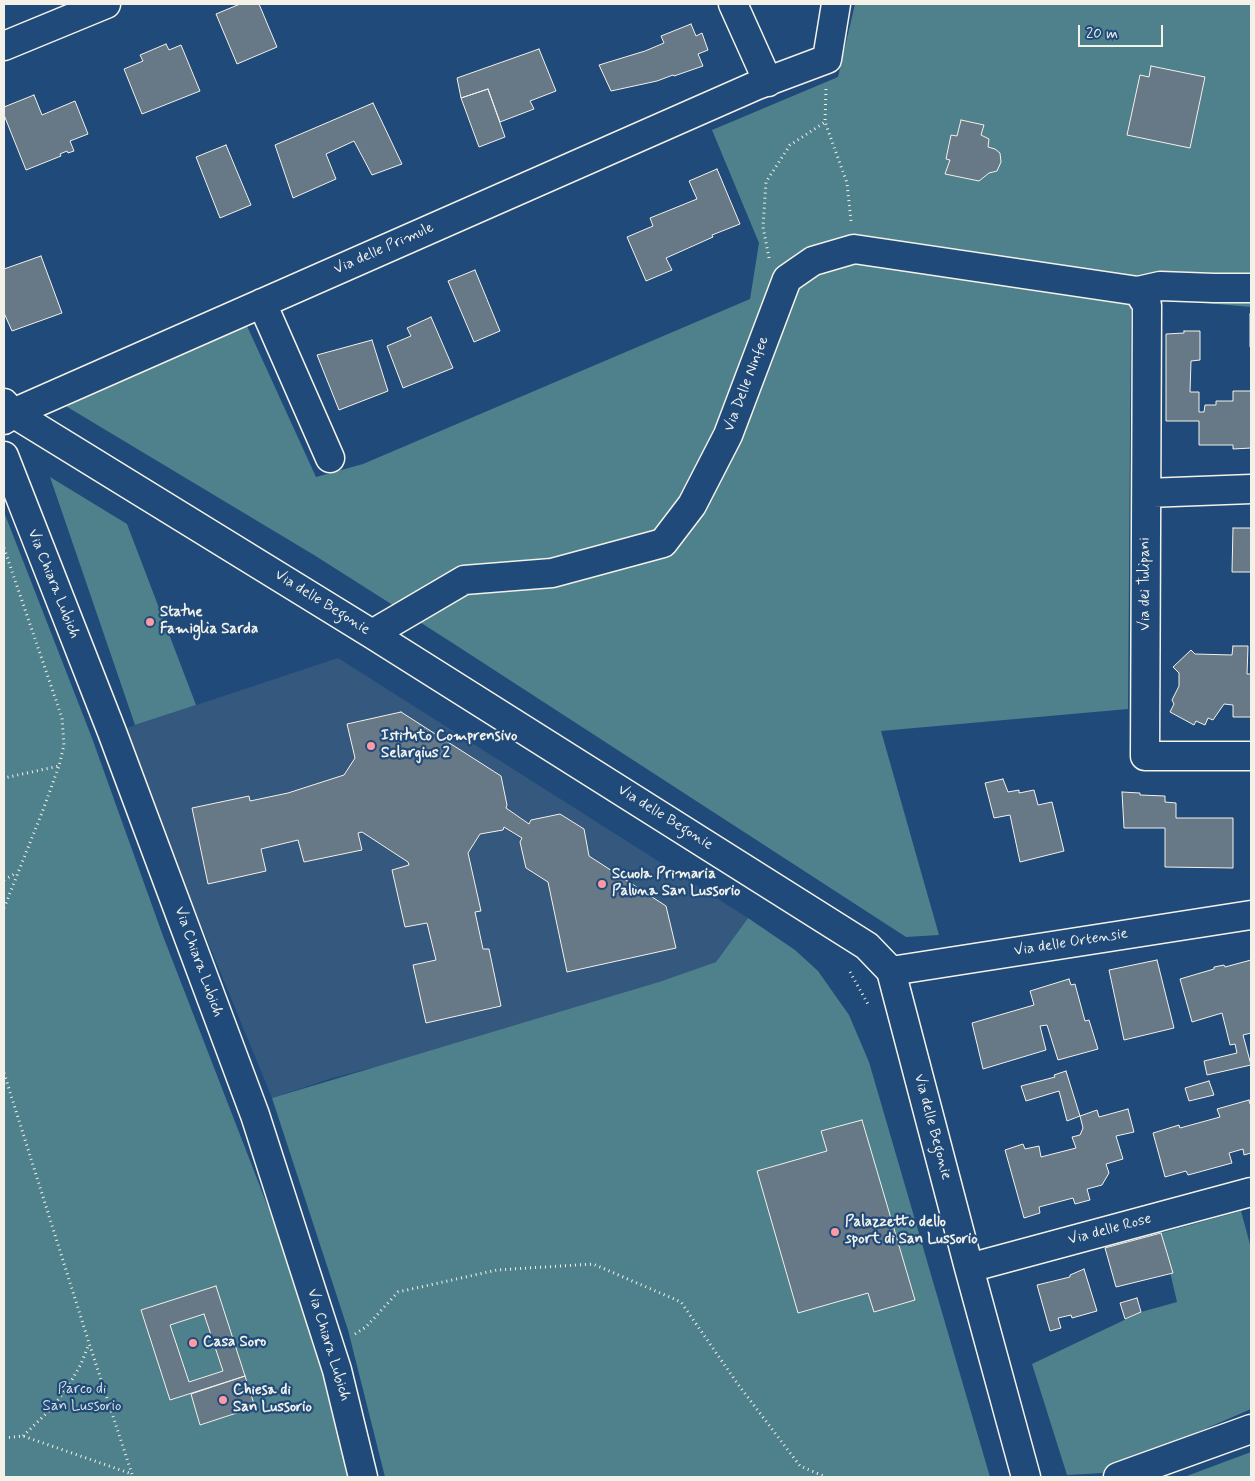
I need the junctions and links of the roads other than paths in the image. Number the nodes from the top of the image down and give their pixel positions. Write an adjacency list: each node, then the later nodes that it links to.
1 (106, 4): 4 (street)
2 (733, 4): 5 (street)
3 (836, 4): 5 (street, Via delle Primule)
4 (4, 46)
5 (761, 84): 8 (street, Via delle Primule)
6 (1251, 288): 7 (street)
7 (1142, 298): 13 (street, Via dei Tulipani); 14 (street, Via Delle Ninfee)
8 (262, 303): 9 (street, Via delle Primule); 11 (street)
9 (7, 412): 14 (street, Via delle Begonie)
10 (4, 456): 21 (street, Via Chiara Lubich)
11 (330, 458)
12 (1251, 489): 13 (street)
13 (1147, 493): 15 (street, Via dei Tulipani)
14 (372, 634): 17 (street, Via delle Begonie)
15 (1251, 756)
16 (1251, 915): 17 (street, Via delle Ortensie)
17 (891, 970): 19 (street, Via delle Begonie)
18 (1251, 1192): 19 (street, Via delle Rose)
19 (969, 1268): 22 (street, Via delle Begonie)
20 (1251, 1429): 23 (street)
21 (363, 1477)
22 (1026, 1477)
23 (1118, 1477)

